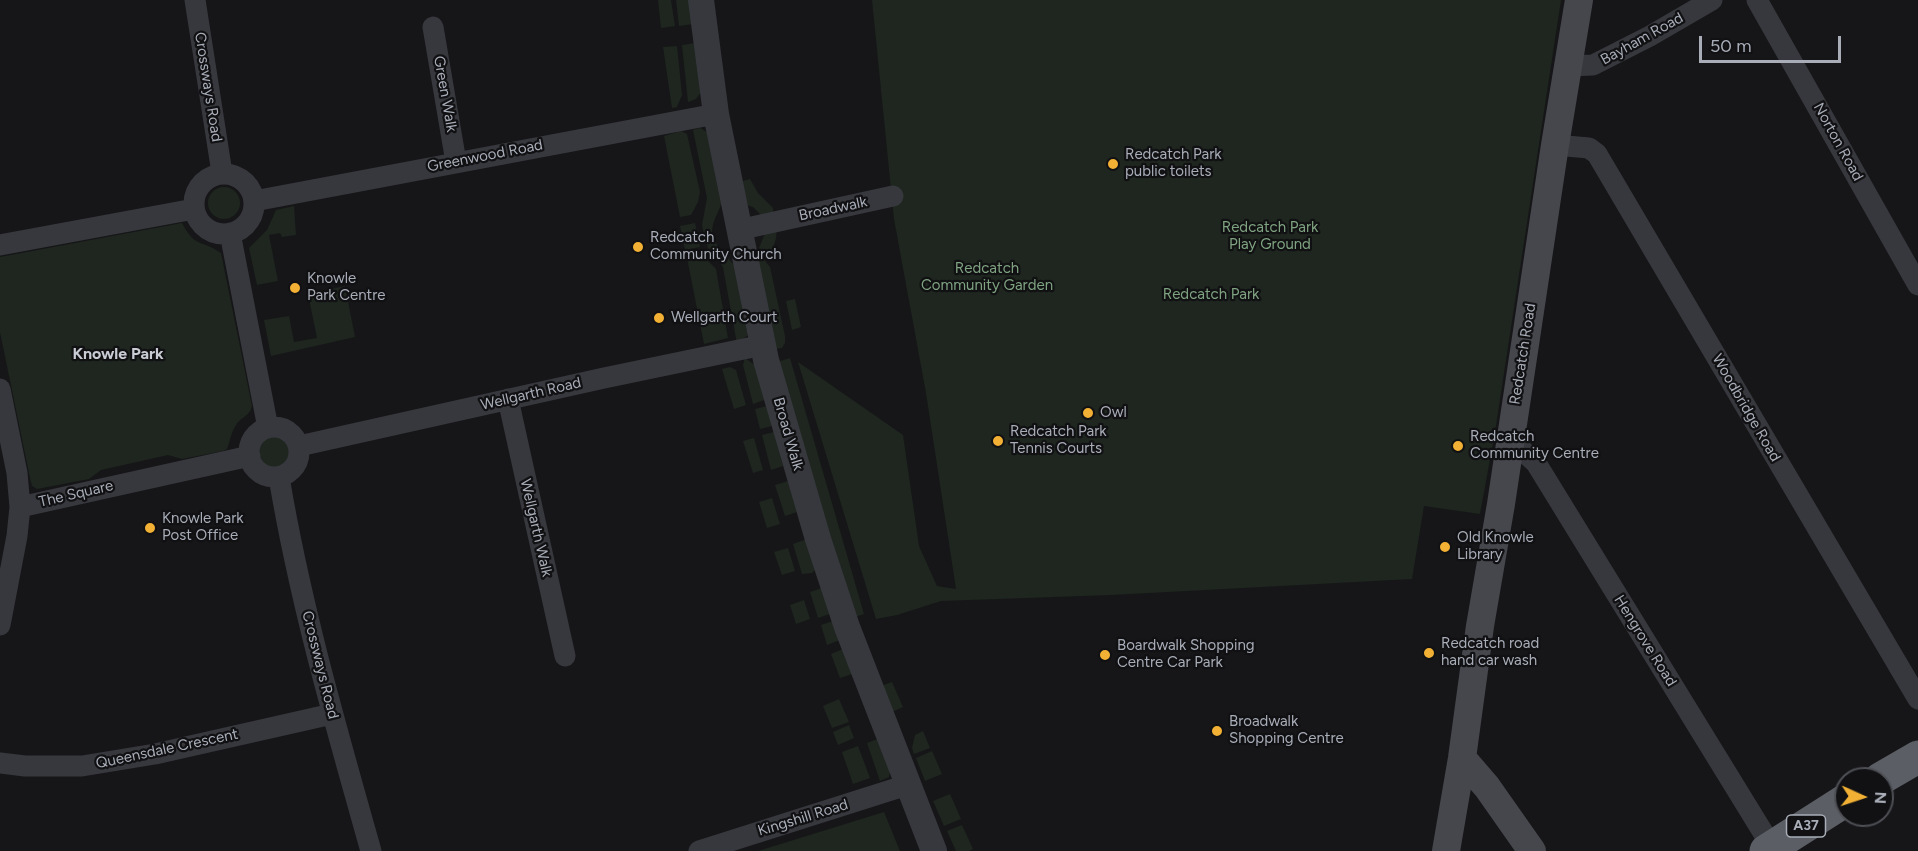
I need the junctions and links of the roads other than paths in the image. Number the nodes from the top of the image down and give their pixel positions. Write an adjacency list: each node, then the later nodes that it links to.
1 (195, 0): 11 (street, Crossways Road)
2 (701, 0): 8 (street, Broad Walk)
3 (1579, 0): 7 (main road, Redcatch Road)
4 (1712, 0): 7 (street, Bayham Road)
5 (1757, 0): 18 (street, Norton Road)
6 (433, 27): 10 (street, Green Walk)
7 (1568, 66): 9 (main road, Redcatch Road)
8 (716, 114): 10 (street, Greenwood Road); 15 (street, Broad Walk)
9 (1555, 145): 24 (main road, Redcatch Road); 30 (street, Woodbridge Road)
10 (456, 162): 13 (street, Greenwood Road)
11 (222, 173): 13 (street); 14 (street)
12 (893, 196): 15 (street, Broadwalk)
13 (254, 201): 16 (street)
14 (194, 209): 16 (street); 17 (street)
15 (738, 230): 19 (street, Broad Walk)
16 (230, 233): 22 (street)
17 (0, 245)
18 (1918, 285)
19 (763, 345): 21 (street, Wellgarth Road); 36 (street, Broad Walk)
20 (0, 389): 27 (street, The Square)
21 (508, 399): 23 (street, Wellgarth Road); 29 (street, Wellgarth Walk)
22 (268, 428): 23 (street); 25 (street)
23 (298, 446): 26 (street)
24 (1509, 447): 33 (main road, Redcatch Road); 40 (street, Hengrove Road)
25 (250, 456): 26 (street); 27 (street, The Square)
26 (279, 477): 31 (street, Crossways Road)
27 (20, 507): 28 (street)
28 (0, 625)
29 (565, 656)
30 (1918, 699)
31 (332, 714): 34 (street, Queensdale Crescent); 41 (street, Crossways Road)
32 (1918, 757): 35 (highway)
33 (1462, 758): 37 (main road); 38 (main road, Redcatch Road)
34 (0, 763)
35 (1894, 771)
36 (907, 785): 42 (street, Kingshill Road); 43 (street, Broad Walk)
37 (1487, 787): 38 (main road); 45 (main road)
38 (1455, 800): 44 (main road, Redcatch Road)
39 (1834, 808): 40 (highway, A37)
40 (1769, 849)
41 (370, 851)
42 (699, 851)
43 (934, 851)
44 (1446, 851)
45 (1532, 851)

